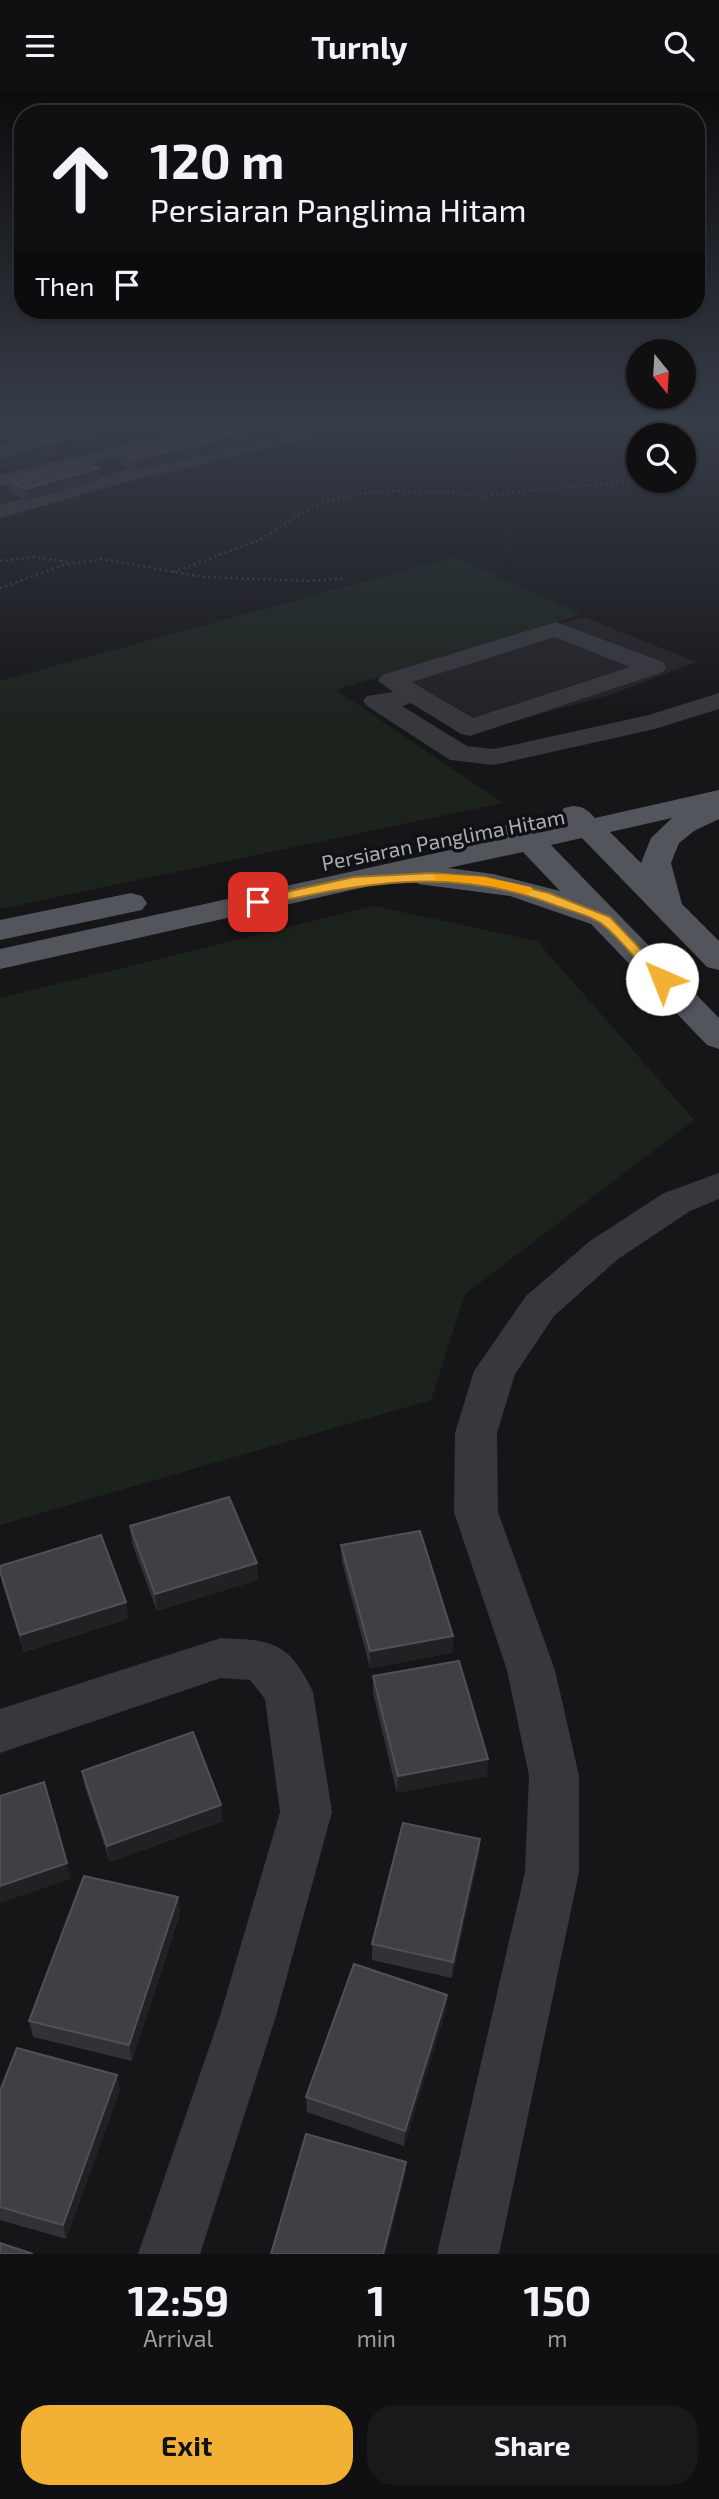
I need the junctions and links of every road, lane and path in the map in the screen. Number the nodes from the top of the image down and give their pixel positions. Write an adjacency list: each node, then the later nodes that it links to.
1 (291, 523): 4 (path)
2 (0, 561): 3 (path)
3 (71, 562): 4 (path); 6 (path)
4 (173, 572): 5 (path)
5 (345, 578)
6 (0, 588)
7 (414, 694): 7 (street); 8 (street)
8 (719, 701)
9 (719, 774): 12 (main road, Persiaran Panglima Hitam)
10 (719, 799): 12 (main road, Persiaran Panglima Hitam)
11 (719, 808): 15 (main road)
12 (582, 821): 13 (main road); 15 (main road)
13 (523, 833): 14 (main road, Persiaran Panglima Hitam); 16 (main road); 17 (main road, Persiaran Panglima Hitam)
14 (354, 881): 16 (main road); 18 (main road, Persiaran Panglima Hitam)
15 (667, 907): 19 (main road)
16 (605, 920): 20 (main road)
17 (0, 930)
18 (0, 959)
19 (719, 960)
20 (719, 1038)
21 (719, 1185): 24 (street)
22 (0, 1731): 23 (street)
23 (169, 2254)
24 (468, 2254)

